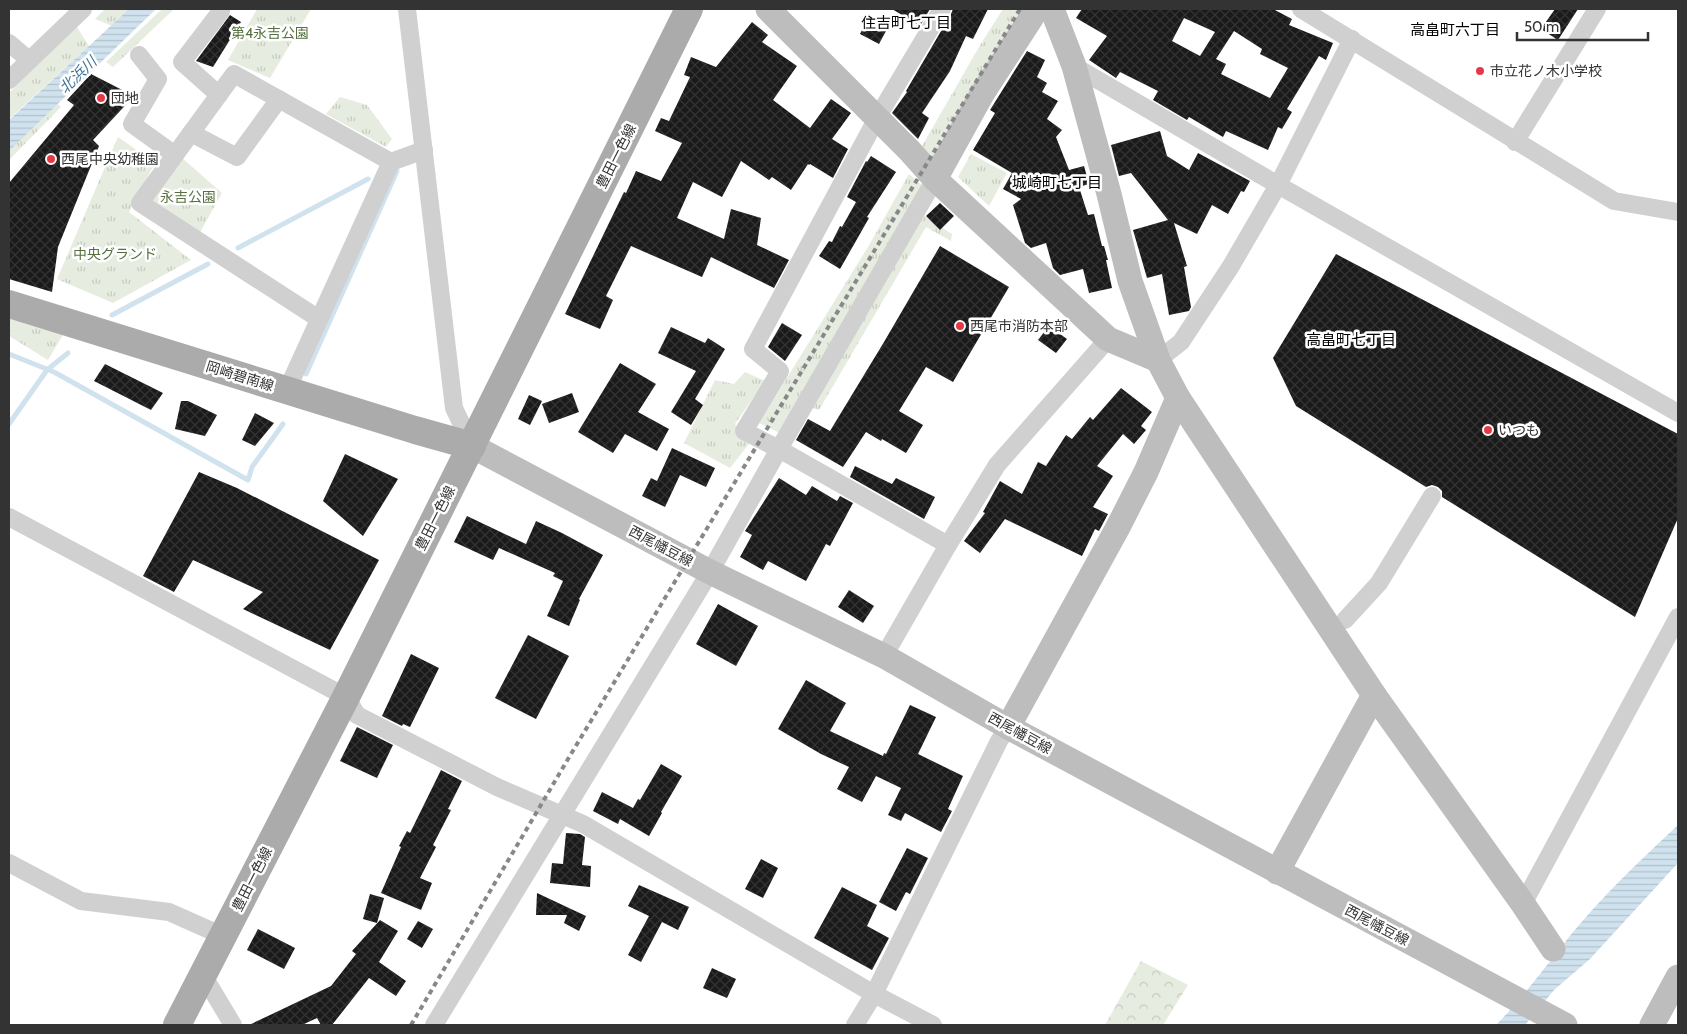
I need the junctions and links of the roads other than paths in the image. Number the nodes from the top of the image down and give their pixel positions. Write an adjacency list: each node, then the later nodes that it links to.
1 (83, 9): 14 (street)
2 (407, 9): 22 (street)
3 (689, 9): 35 (main road, 豊田一色線)
4 (768, 9): 19 (street)
5 (942, 9): 19 (street)
6 (1037, 9): 25 (street)
7 (1052, 9): 15 (street)
8 (1301, 9): 11 (street)
9 (1598, 9): 21 (street)
10 (221, 11): 17 (street)
11 (1352, 39): 21 (street); 26 (street)
12 (9, 43): 14 (street)
13 (139, 55): 23 (street)
14 (29, 60): 16 (street)
15 (1074, 66): 26 (street); 31 (street)
16 (9, 80)
17 (218, 95): 18 (street); 20 (street)
18 (279, 99): 20 (street); 24 (street)
19 (877, 118): 25 (street); 36 (street)
20 (191, 133): 23 (street)
21 (1515, 142): 27 (street)
22 (424, 150): 24 (street); 35 (street)
23 (175, 154): 29 (street)
24 (391, 162): 29 (street)
25 (935, 179): 30 (street); 36 (street)
26 (1278, 185): 31 (street); 34 (street)
27 (1678, 212)
28 (9, 304): 32 (main road, 岡崎碧南線)
29 (319, 319): 32 (street)
30 (1108, 339): 31 (street); 39 (street)
31 (1158, 360): 33 (street)
32 (286, 390): 35 (main road, 岡崎碧南線)
33 (1178, 398): 44 (street); 46 (street)
34 (1678, 413)
35 (472, 446): 40 (street, 西尾幡豆線); 45 (main road, 豊田一色線)
36 (779, 449): 39 (street); 40 (street)
37 (1432, 496): 42 (street)
38 (9, 517): 45 (street)
39 (948, 545): 43 (street)
40 (710, 572): 43 (street, 西尾幡豆線); 47 (street)
41 (1678, 617): 50 (street)
42 (1345, 620)
43 (884, 656): 46 (street, 西尾幡豆線)
44 (1374, 695): 49 (street); 50 (street)
45 (346, 698): 47 (street); 51 (main road, 豊田一色線)
46 (1008, 727): 49 (street, 西尾幡豆線); 55 (street)
47 (562, 814): 55 (street); 58 (street)
48 (9, 863): 51 (street)
49 (1277, 872): 61 (street, 西尾幡豆線)
50 (1524, 904): 52 (street)
51 (223, 936): 53 (main road, 豊田一色線)
52 (1553, 949)
53 (203, 974): 56 (main road, 豊田一色線); 57 (street)
54 (1678, 977): 62 (street)
55 (874, 994): 59 (street); 60 (street)
56 (177, 1025)
57 (233, 1025)
58 (434, 1025)
59 (855, 1025)
60 (933, 1025)
61 (1565, 1025)
62 (1652, 1025)

